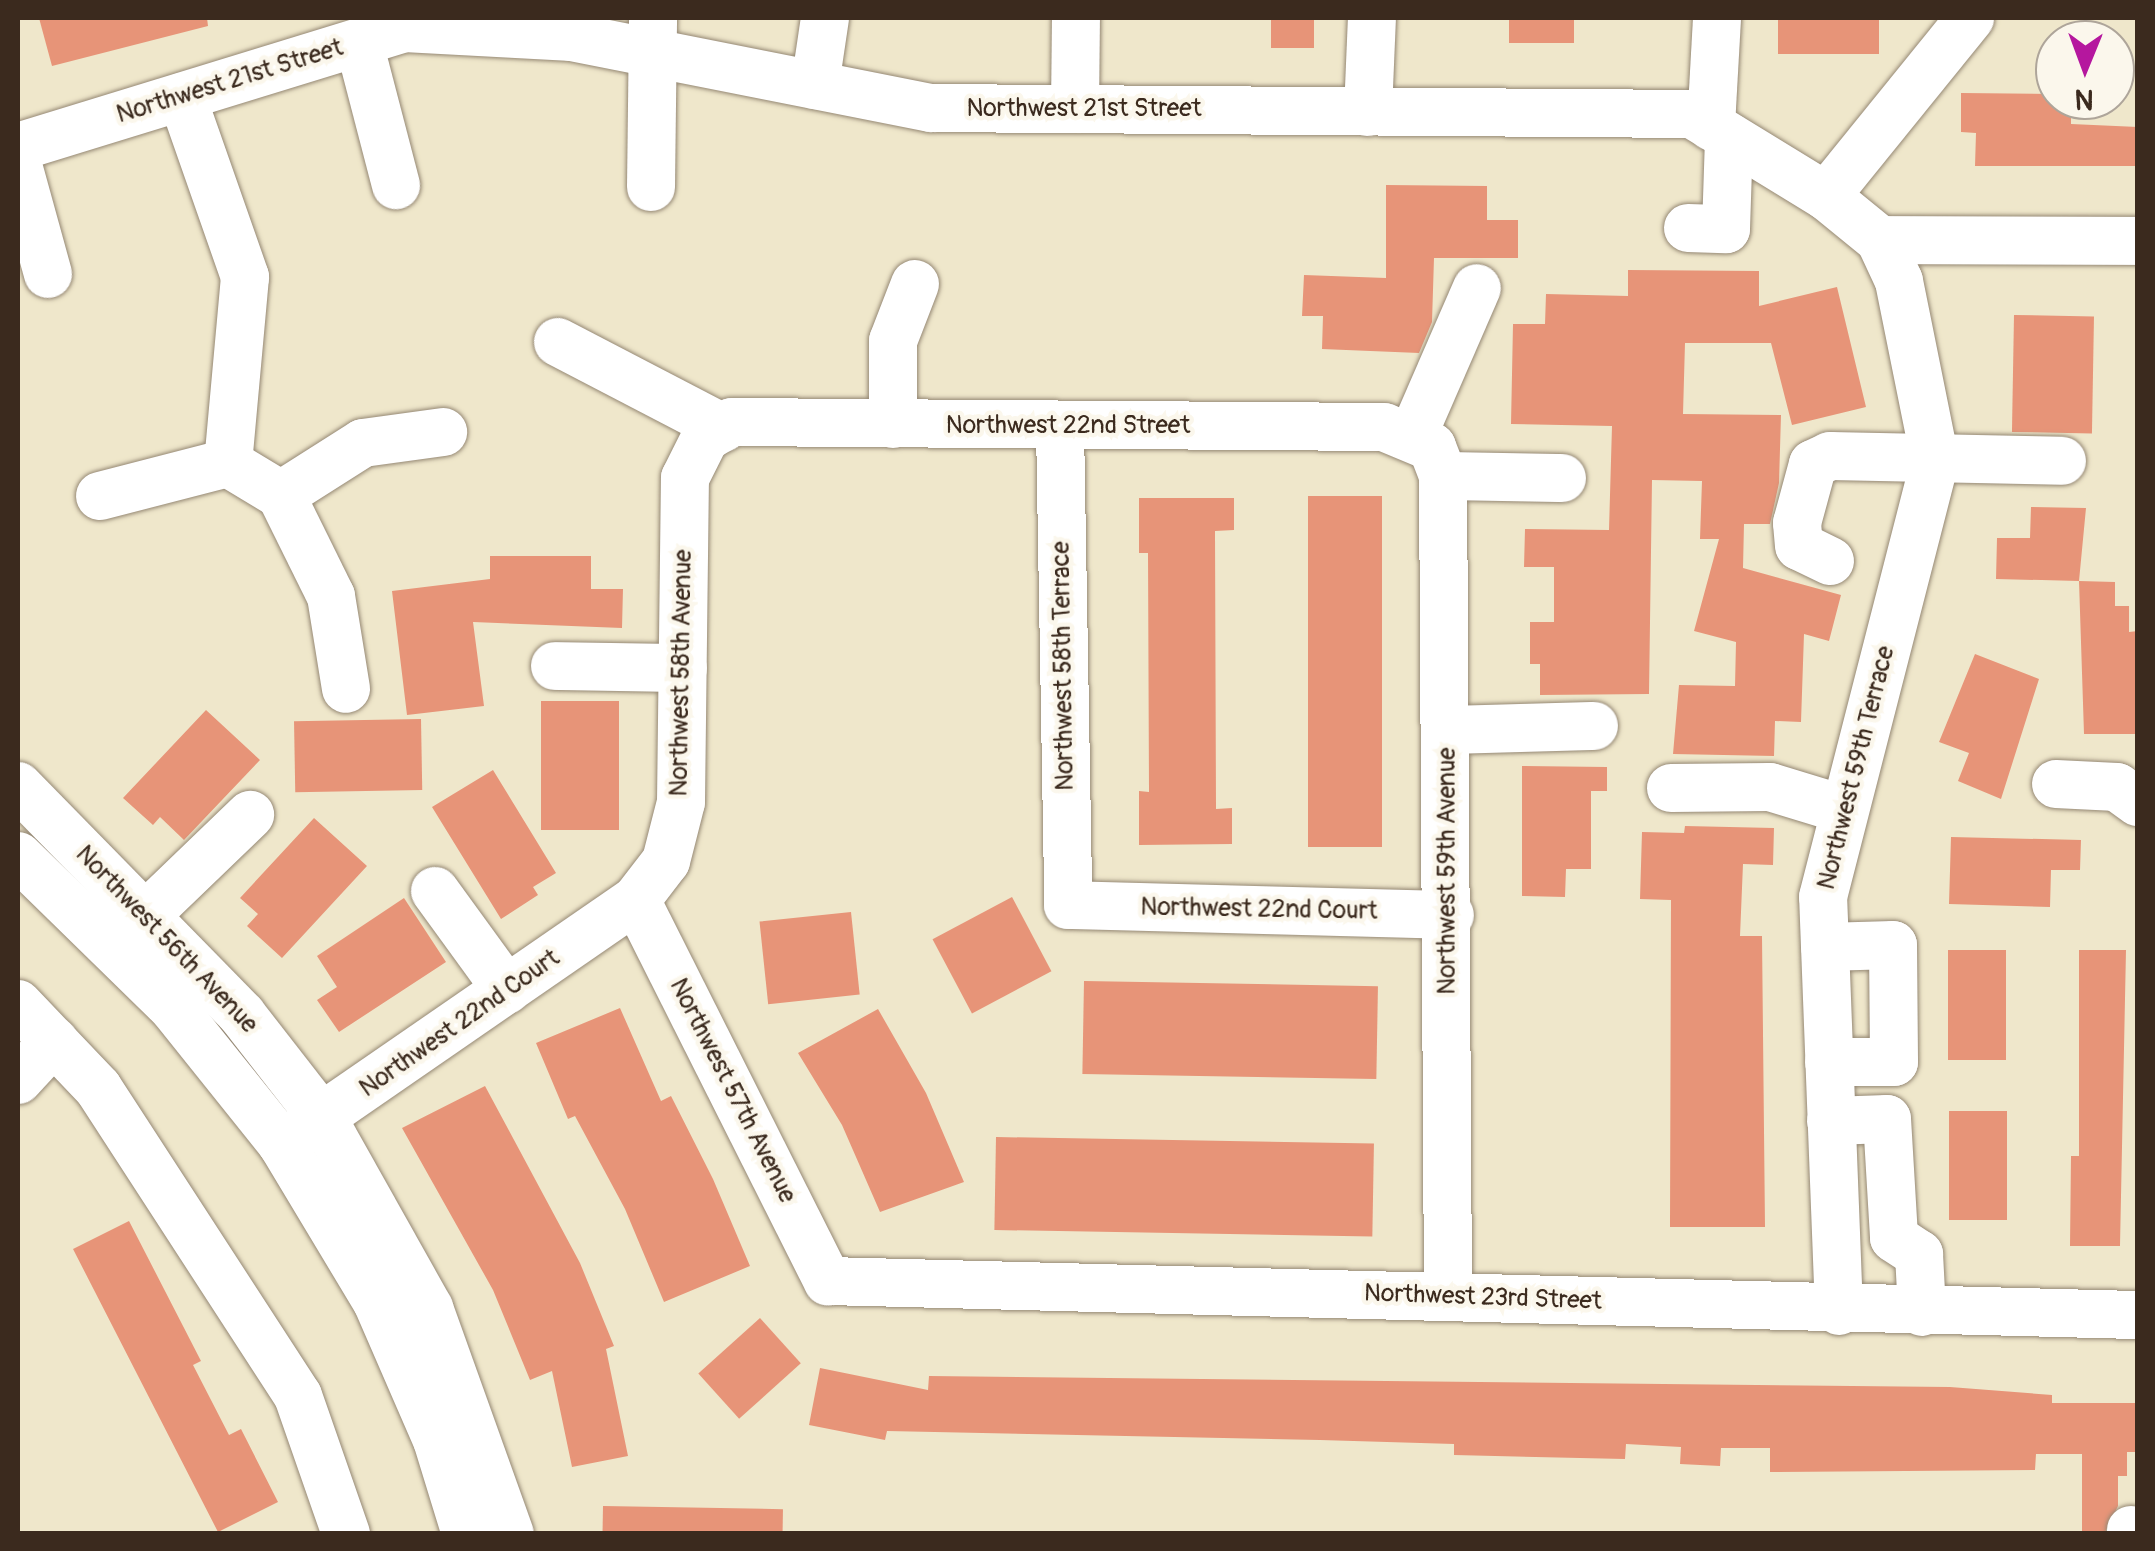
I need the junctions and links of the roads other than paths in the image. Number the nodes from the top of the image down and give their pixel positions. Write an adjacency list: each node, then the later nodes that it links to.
1 (825, 18): 8 (street)
2 (1076, 18): 10 (street)
3 (1372, 18): 11 (street)
4 (1716, 18): 12 (street)
5 (1970, 18): 17 (street)
6 (652, 35): 7 (street, Northwest 21st Street); 8 (street, Northwest 21st Street); 16 (street)
7 (330, 38): 9 (street, Northwest 21st Street); 15 (street)
8 (814, 85): 10 (street, Northwest 21st Street)
9 (182, 97): 13 (street, Northwest 21st Street); 32 (street)
10 (1075, 109): 11 (street, Northwest 21st Street)
11 (1368, 112): 12 (street, Northwest 21st Street)
12 (1720, 132): 17 (street, Northwest 21st Street); 18 (street)
13 (18, 148)
14 (18, 165): 21 (street)
15 (396, 185)
16 (650, 187)
17 (1826, 196): 19 (street, Northwest 21st Street)
18 (1688, 228)
19 (1880, 240): 20 (street); 30 (street, Northwest 59th Terrace)
20 (2138, 241)
21 (48, 274)
22 (915, 284): 25 (street)
23 (1477, 288): 29 (street)
24 (558, 342): 28 (street)
25 (893, 424): 26 (street, Northwest 22nd Street); 28 (street, Northwest 22nd Street)
26 (1060, 426): 29 (street, Northwest 22nd Street); 51 (street, Northwest 58th Terrace)
27 (443, 432): 34 (street)
28 (714, 433): 38 (street, Northwest 58th Avenue)
29 (1429, 453): 33 (street, Northwest 22nd Street); 41 (street, Northwest 59th Avenue)
30 (1935, 460): 31 (street); 36 (street); 46 (street, Northwest 59th Terrace)
31 (2062, 461)
32 (228, 463): 34 (street); 35 (street)
33 (1562, 478)
34 (282, 495): 39 (street)
35 (100, 496)
36 (1830, 562)
37 (555, 666): 38 (street)
38 (683, 668): 50 (street, Northwest 58th Avenue)
39 (346, 690)
40 (1594, 726): 41 (street)
41 (1447, 730): 52 (street, Northwest 59th Avenue)
42 (2056, 784): 45 (street)
43 (18, 786): 53 (street, Northwest 56th Avenue)
44 (1670, 788): 46 (street)
45 (2138, 802)
46 (1845, 810): 54 (street, Northwest 59th Terrace)
47 (250, 816): 53 (street)
48 (18, 856): 62 (street, Northwest 56th Avenue)
49 (435, 891): 55 (street)
50 (636, 900): 55 (street, Northwest 22nd Court); 63 (street, Northwest 57th Avenue)
51 (1068, 906): 52 (street, Northwest 22nd Court)
52 (1450, 915): 64 (street, Northwest 59th Avenue)
53 (144, 916): 60 (street, Northwest 56th Avenue)
54 (1825, 948): 58 (street, Northwest 59th Terrace); 58 (street)
55 (508, 990): 60 (street, Northwest 22nd Court)
56 (18, 1004): 57 (street)
57 (54, 1041): 59 (street); 68 (street)
58 (1829, 1062): 61 (street, Northwest 59th Terrace)
59 (18, 1080)
60 (322, 1120): 62 (street, Northwest 22nd Court); 70 (street, Northwest 56th Avenue)
61 (1832, 1120): 65 (street, Northwest 59th Terrace); 66 (street)
62 (282, 1144): 69 (street, Northwest 56th Avenue)
63 (828, 1281): 64 (street, Northwest 23rd Street)
64 (1448, 1296): 65 (street, Northwest 23rd Street)
65 (1839, 1310): 66 (street, Northwest 23rd Street)
66 (1922, 1312): 67 (street, Northwest 23rd Street)
67 (2138, 1314)
68 (346, 1534)
69 (466, 1534)
70 (510, 1534)

